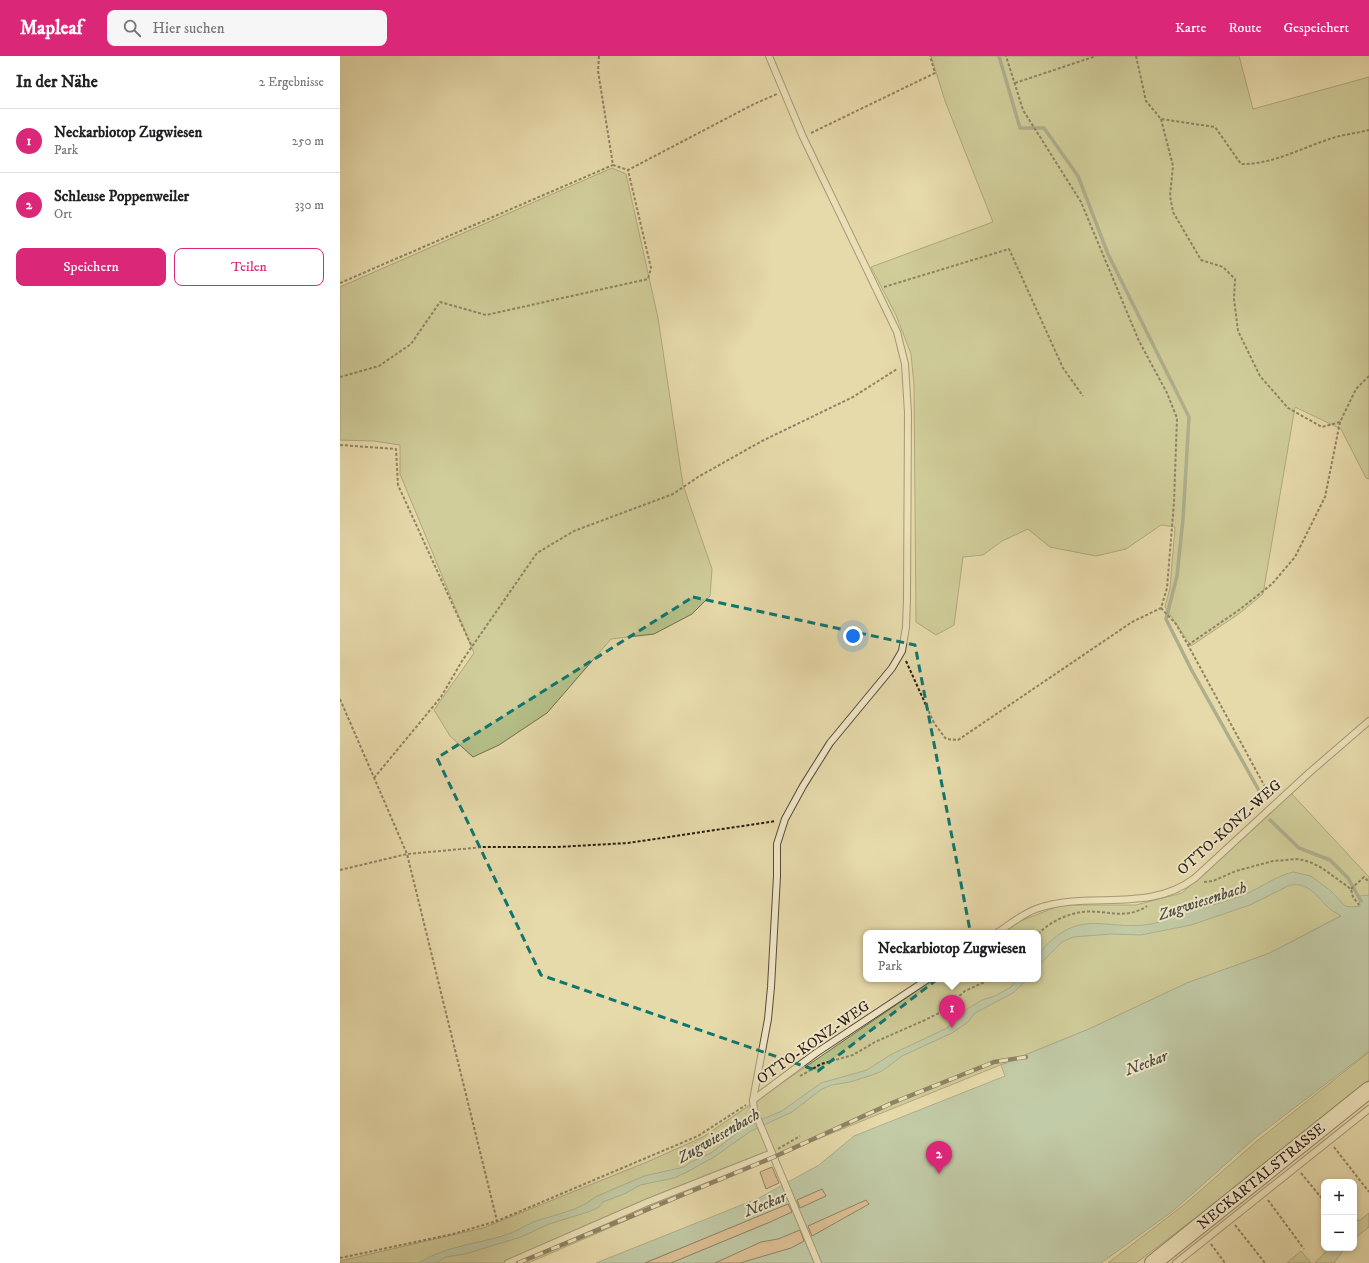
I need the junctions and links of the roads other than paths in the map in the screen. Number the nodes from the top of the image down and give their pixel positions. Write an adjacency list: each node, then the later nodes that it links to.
1 (769, 56): 6 (lane)
2 (1369, 721): 3 (lane, OTTO-KONZ-WEG)
3 (1002, 930)
4 (923, 982): 6 (lane, OTTO-KONZ-WEG)
5 (1369, 1090): 11 (main road, NECKARTALSTRASSE)
6 (753, 1100): 8 (lane)
7 (1369, 1109): 12 (lane)
8 (772, 1153): 9 (lane); 10 (lane)
9 (508, 1263)
10 (818, 1263)
11 (1153, 1263)
12 (1176, 1263)

